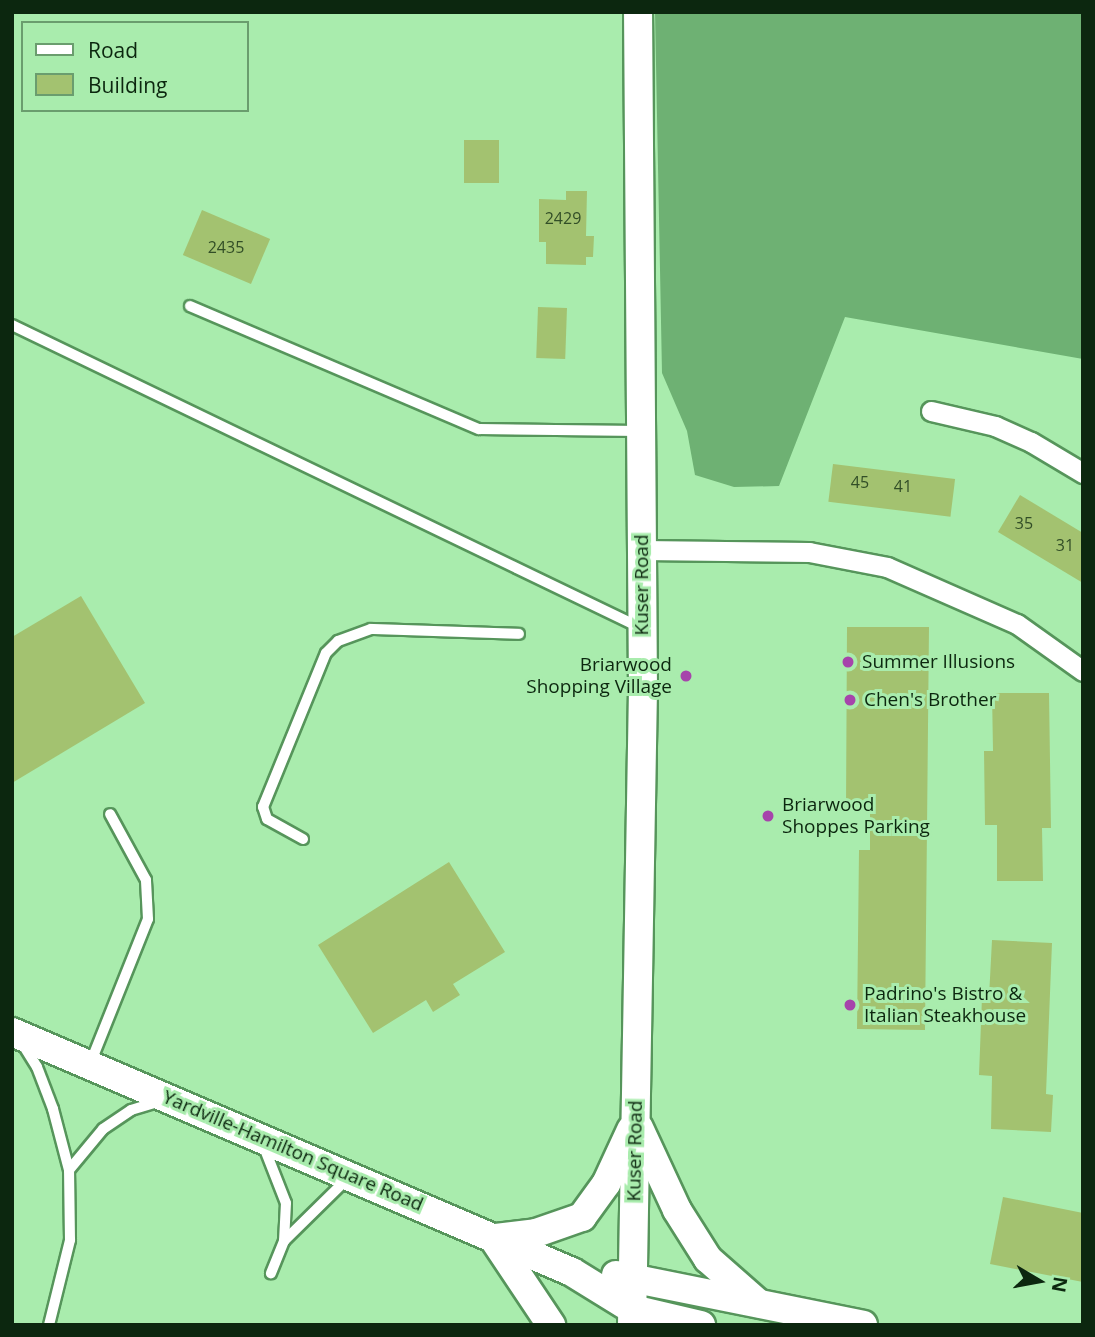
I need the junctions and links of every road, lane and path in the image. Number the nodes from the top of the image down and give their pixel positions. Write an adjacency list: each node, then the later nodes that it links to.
1 (638, 12): 5 (street, Kuser Road)
2 (190, 306): 5 (lane)
3 (12, 325): 8 (lane)
4 (931, 411): 6 (street)
5 (641, 431): 7 (street, Kuser Road)
6 (1083, 473)
7 (642, 550): 8 (street, Kuser Road); 10 (street)
8 (643, 629): 16 (street, Kuser Road)
9 (519, 634): 12 (lane)
10 (1083, 671)
11 (110, 814): 14 (lane)
12 (303, 839)
13 (14, 1033): 14 (street, Yardville-Hamilton Square Road); 18 (lane)
14 (90, 1064): 15 (street, Yardville-Hamilton Square Road)
15 (170, 1098): 17 (street, Yardville-Hamilton Square Road); 18 (lane)
16 (636, 1121): 20 (street); 24 (street, Kuser Road); 25 (street)
17 (257, 1134): 19 (street, Yardville-Hamilton Square Road); 21 (lane)
18 (69, 1170): 27 (lane)
19 (349, 1176): 20 (street, Yardville-Hamilton Square Road); 21 (lane)
20 (493, 1238): 22 (street, Yardville-Hamilton Square Road); 28 (street)
21 (284, 1241): 23 (lane)
22 (572, 1272): 24 (street, Yardville-Hamilton Square Road); 26 (street, Yardville-Hamilton Square Road)
23 (271, 1273)
24 (633, 1276): 25 (street, Yardville-Hamilton Square Road); 26 (street, Kuser Road)
25 (760, 1305): 30 (street, Yardville-Hamilton Square Road)
26 (632, 1317): 29 (street, Yardville-Hamilton Square Road)
27 (49, 1325)
28 (551, 1325)
29 (701, 1325)
30 (863, 1325)

